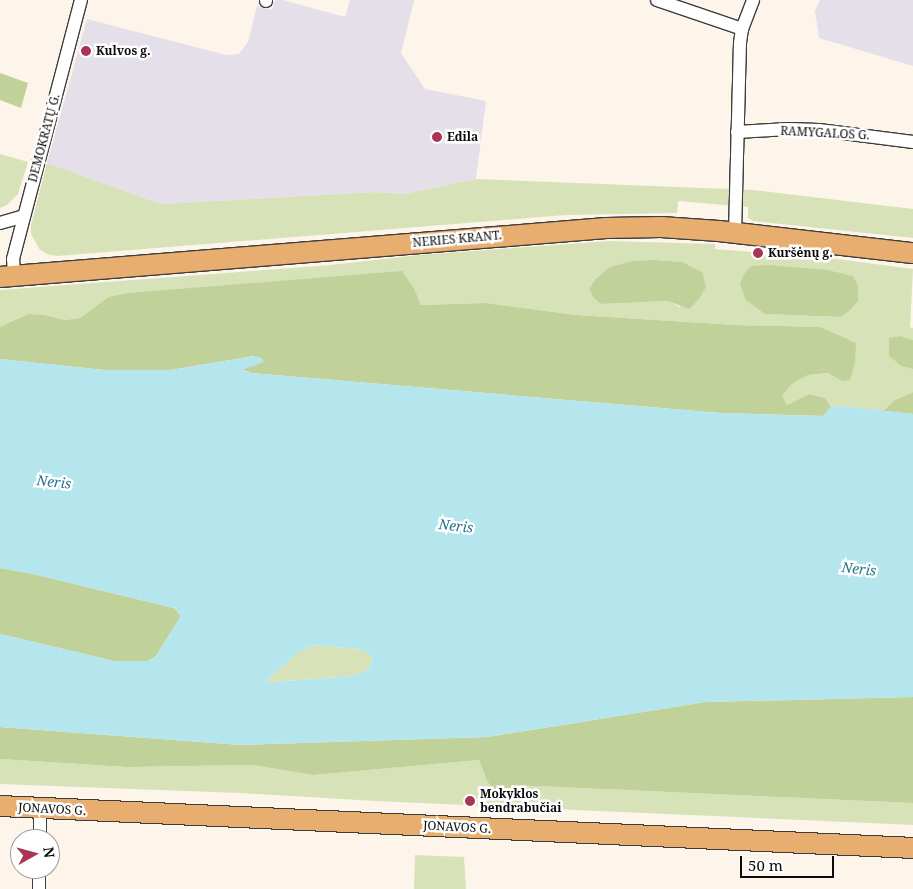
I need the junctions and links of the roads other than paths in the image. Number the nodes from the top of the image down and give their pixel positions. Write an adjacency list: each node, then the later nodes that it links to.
1 (81, 0): 7 (street, DEMOKRATŲ G.)
2 (657, 0): 4 (street)
3 (753, 0): 4 (street)
4 (742, 29): 5 (street)
5 (737, 132): 6 (street, RAMYGALOS G.); 9 (street)
6 (913, 142)
7 (24, 216): 8 (street); 11 (street, DEMOKRATŲ G.)
8 (0, 223)
9 (734, 232): 10 (main road, NERIES KRANT.); 11 (main road, NERIES KRANT.)
10 (913, 252)
11 (7, 276)
12 (0, 806): 13 (main road, JONAVOS G.)
13 (40, 808): 14 (street); 15 (main road, JONAVOS G.)
14 (40, 829)
15 (913, 848)

